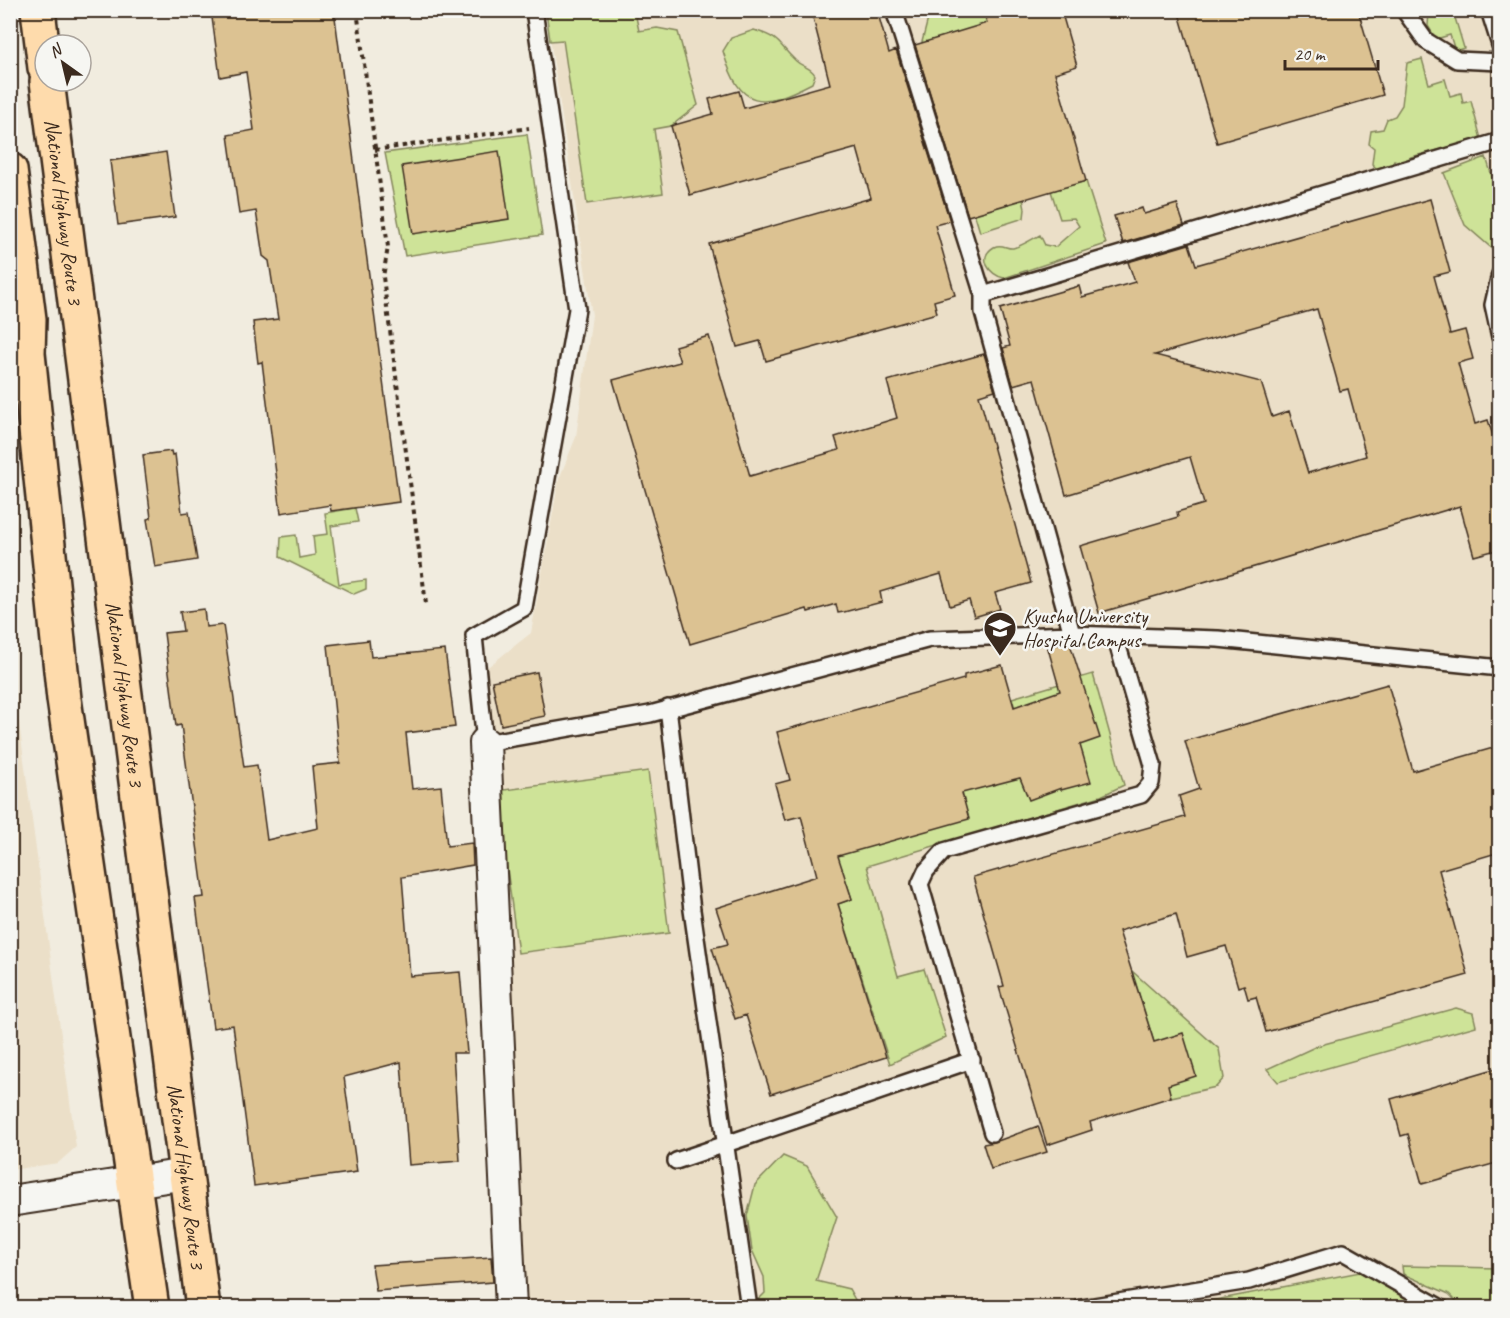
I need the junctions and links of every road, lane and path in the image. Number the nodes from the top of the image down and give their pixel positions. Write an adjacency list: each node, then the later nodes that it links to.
1 (38, 10): 7 (highway)
2 (357, 10): 13 (path)
3 (534, 10): 23 (lane)
4 (894, 10): 16 (lane)
5 (1404, 10): 9 (lane)
6 (1490, 10): 8 (lane)
7 (41, 33)
8 (1500, 45)
9 (1500, 62)
10 (49, 93): 28 (highway, National Highway Route 3)
11 (531, 128): 13 (path)
12 (1500, 141): 16 (lane)
13 (375, 150): 18 (path)
14 (10, 170): 29 (highway)
15 (1500, 274): 17 (lane)
16 (983, 295): 19 (lane)
17 (1500, 336)
18 (426, 604)
19 (1072, 634): 20 (lane); 22 (lane)
20 (1115, 636): 21 (lane); 24 (lane)
21 (1500, 668)
22 (668, 708): 23 (lane); 26 (lane)
23 (485, 743): 33 (street)
24 (972, 1060): 25 (lane); 26 (lane)
25 (992, 1133)
26 (726, 1143): 27 (lane); 34 (lane)
27 (676, 1161)
28 (186, 1174): 29 (street); 32 (highway, National Highway Route 3)
29 (135, 1182): 30 (street); 31 (highway)
30 (10, 1201)
31 (153, 1308)
32 (203, 1308)
33 (511, 1308)
34 (749, 1308)
35 (1081, 1308): 36 (lane)
36 (1441, 1308)

